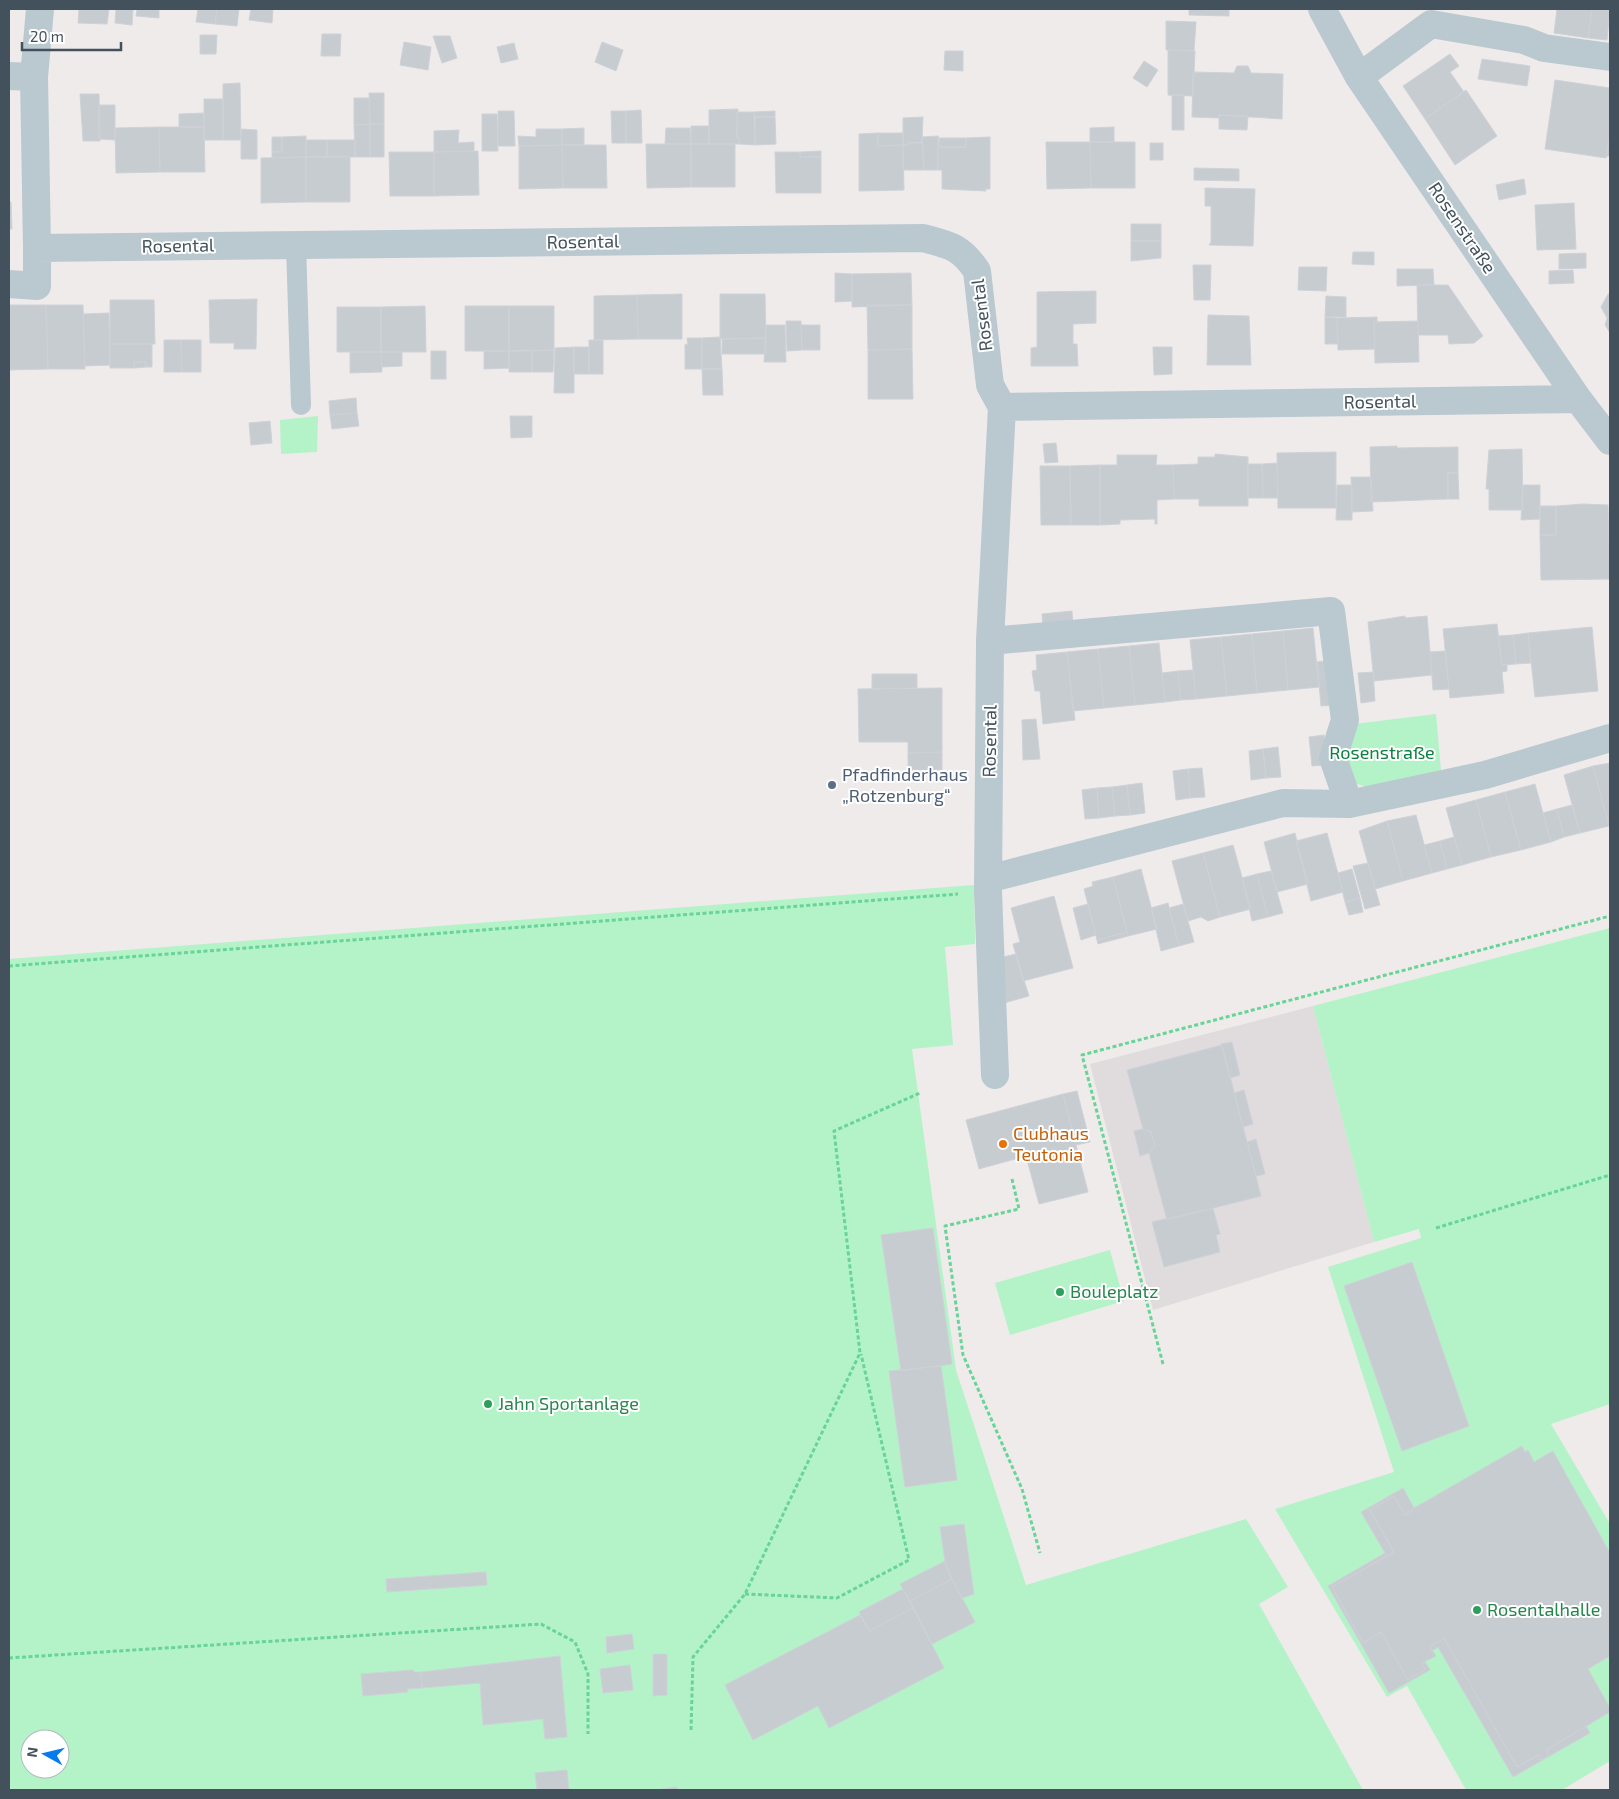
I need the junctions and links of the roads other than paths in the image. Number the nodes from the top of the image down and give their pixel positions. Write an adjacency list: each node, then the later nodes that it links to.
1 (40, 9): 4 (street)
2 (1322, 9): 5 (street, Rosenstraße)
3 (1610, 57): 5 (street)
4 (21, 76): 7 (street)
5 (1359, 77): 9 (street, Rosenstraße)
6 (296, 245): 7 (street, Rosental); 10 (lane); 11 (street, Rosental)
7 (38, 248): 8 (street)
8 (9, 284)
9 (1578, 399): 11 (street, Rosental); 12 (street, Rosenstraße)
10 (301, 405)
11 (1002, 407): 13 (street, Rosental)
12 (1610, 441)
13 (990, 641): 15 (street); 16 (street, Rosental)
14 (1610, 738): 15 (street)
15 (1349, 804): 16 (street)
16 (988, 885): 17 (street, Rosental)
17 (995, 1075)

